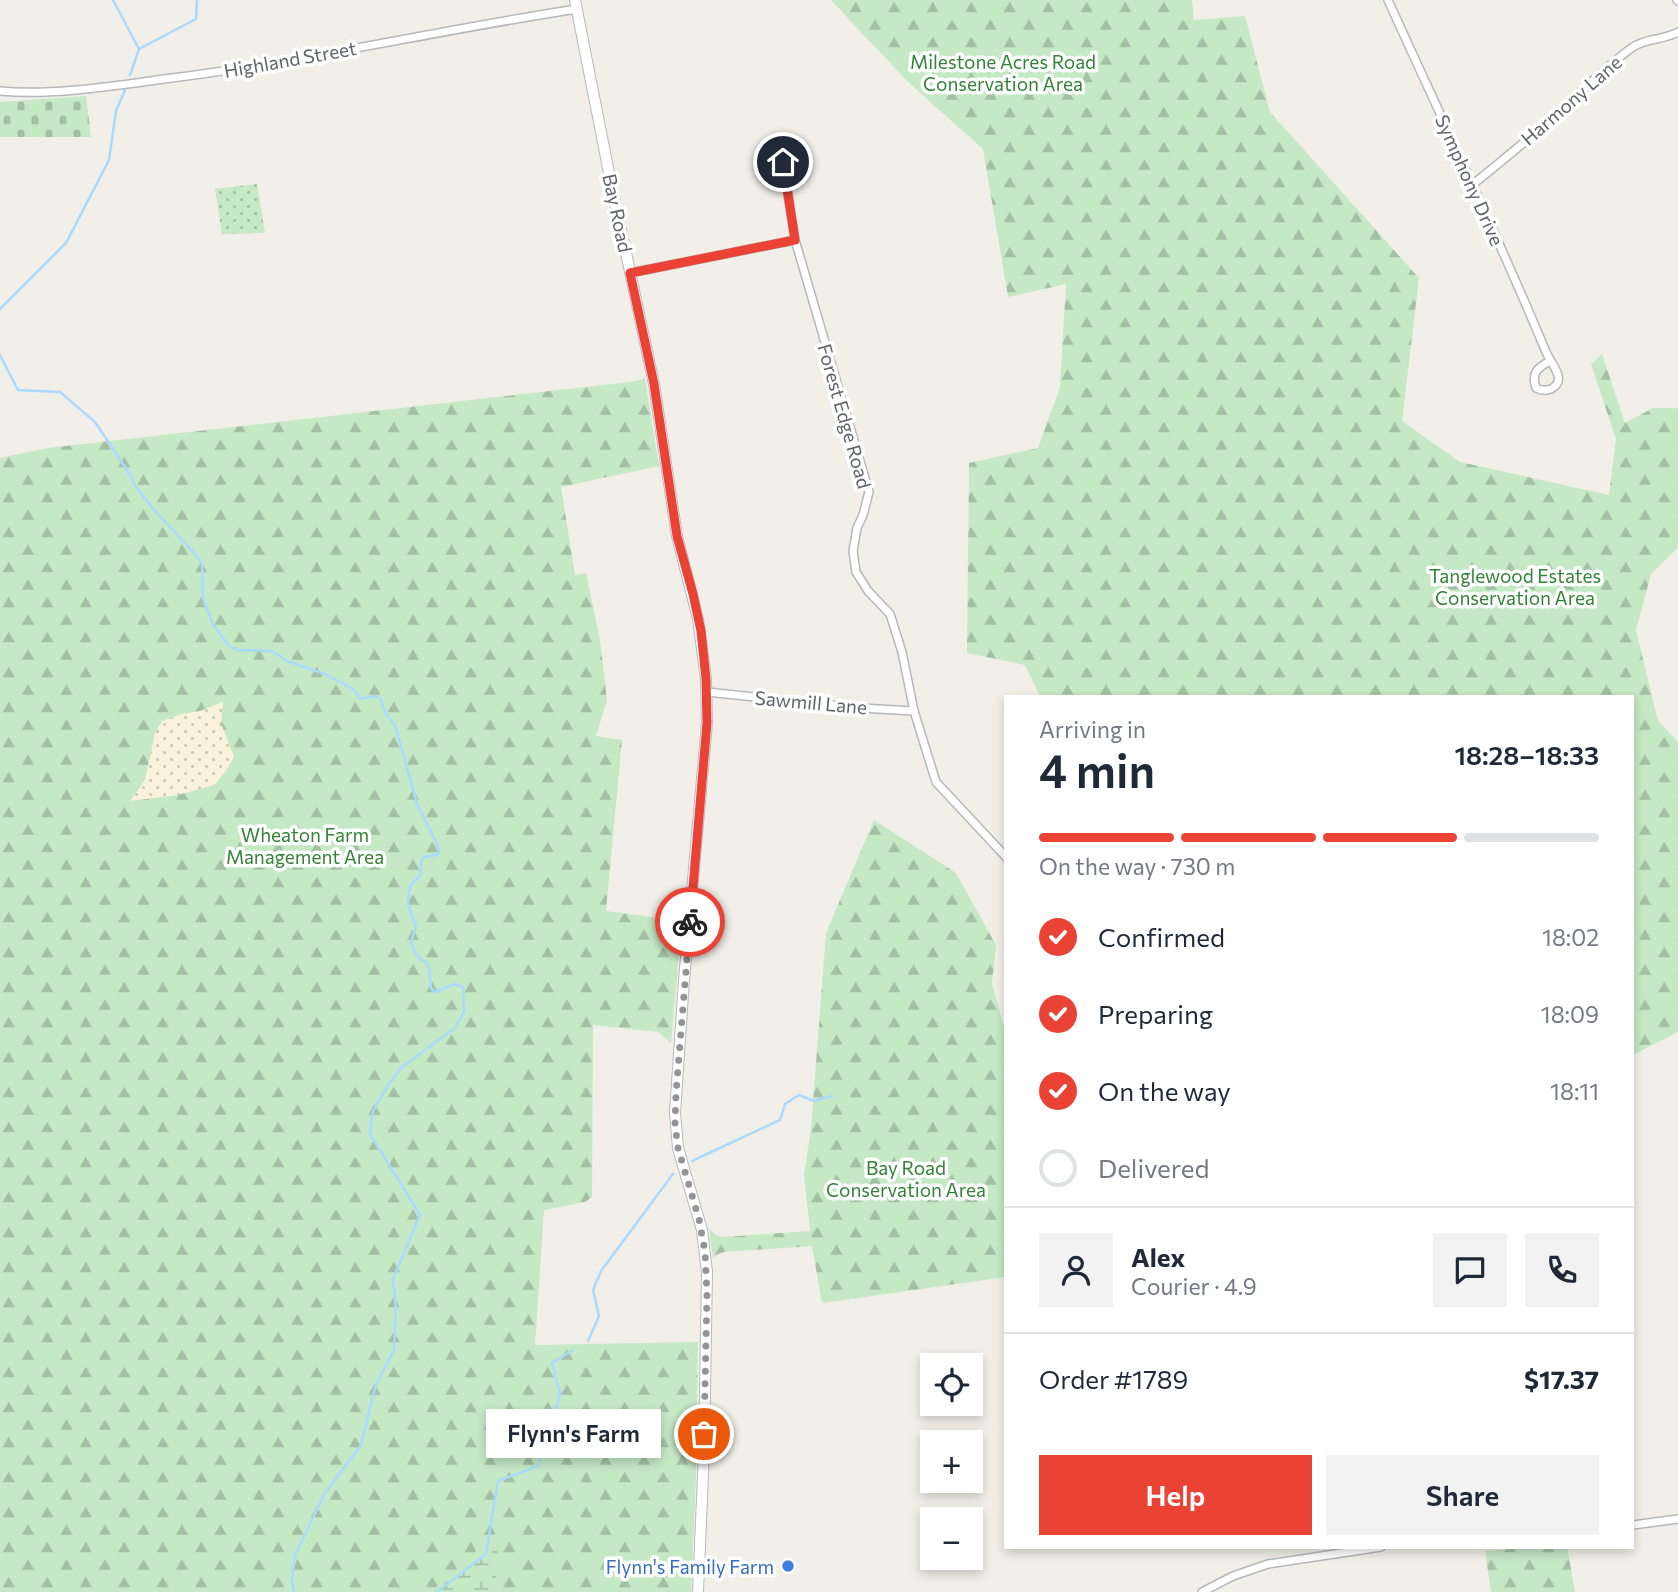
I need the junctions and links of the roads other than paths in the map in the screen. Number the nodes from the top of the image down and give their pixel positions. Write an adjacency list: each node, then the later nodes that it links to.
1 (1388, 0): 6 (street, Symphony Drive)
2 (576, 4): 4 (street, Highland Street); 8 (main road, Bay Road)
3 (1678, 32): 6 (street, Harmony Lane)
4 (0, 92)
5 (792, 143): 7 (street, Forest Edge Road)
6 (1472, 185): 9 (street, Symphony Drive)
7 (795, 240): 8 (street); 11 (street, Forest Edge Road)
8 (630, 273): 10 (main road, Bay Road)
9 (1550, 361)
10 (707, 692): 11 (street, Sawmill Lane); 16 (main road, Bay Road)
11 (914, 711): 12 (street, Forest Edge Road)
12 (1004, 855)
13 (1678, 1520): 14 (street)
14 (1634, 1525)
15 (1368, 1549): 17 (street)
16 (698, 1592)
17 (1202, 1592)

